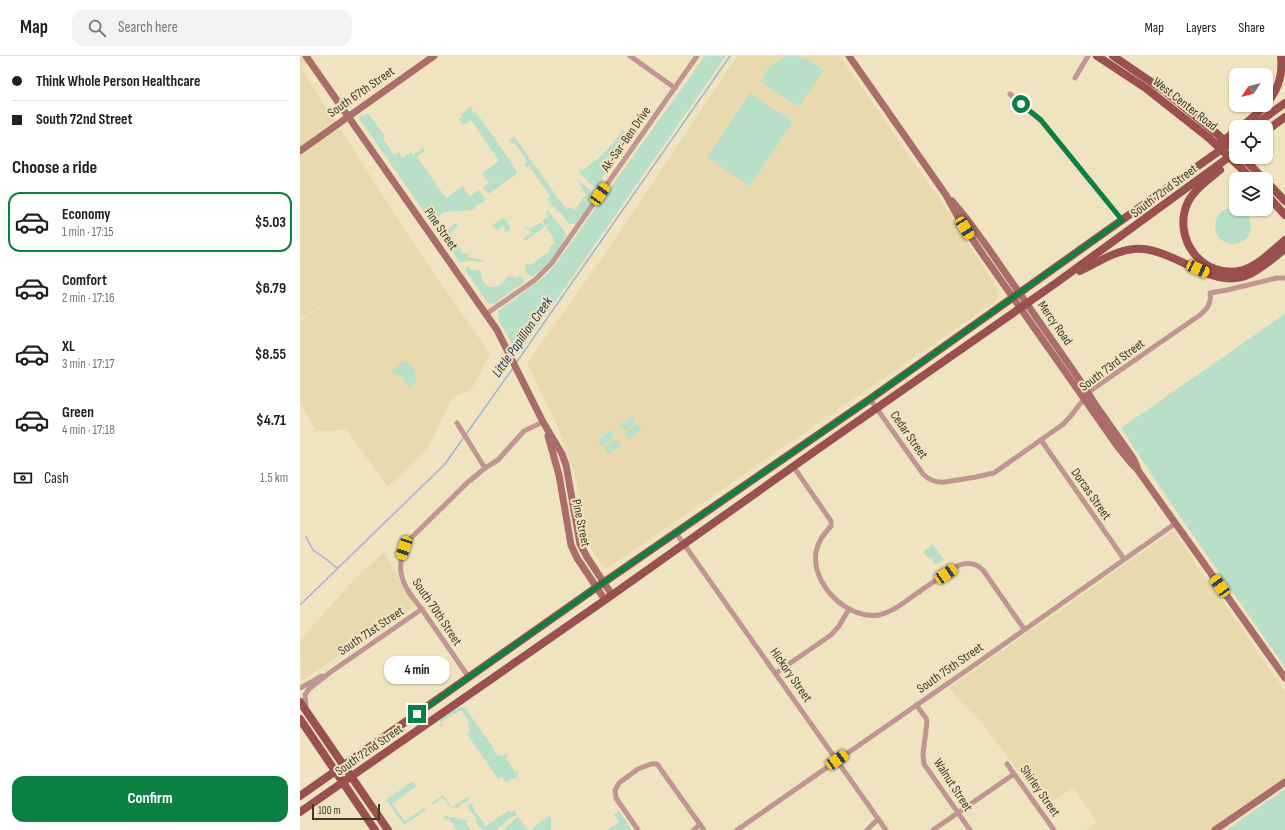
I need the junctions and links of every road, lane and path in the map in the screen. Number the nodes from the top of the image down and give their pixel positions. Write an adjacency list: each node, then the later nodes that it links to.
1 (306, 56): 14 (main road, Pine Street)
2 (434, 56): 14 (main road, South 67th Street)
3 (630, 56): 11 (street)
4 (697, 56): 11 (street, Ak-Sar-Ben Drive)
5 (850, 56): 38 (main road, Mercy Road)
6 (1088, 56): 10 (street)
7 (1097, 56): 26 (main road, West Center Road, bridge)
8 (1113, 56): 21 (main road, West Center Road, bridge)
9 (1281, 56): 16 (main road)
10 (1074, 78)
11 (675, 88): 40 (street, Ak-Sar-Ben Drive)
12 (1010, 94): 33 (street)
13 (1285, 103): 17 (main road)
14 (348, 116): 22 (main road, South 67th Street); 40 (main road, Pine Street)
15 (1284, 118): 18 (main road)
16 (1250, 120)
17 (1262, 120)
18 (1273, 127)
19 (1229, 137): 29 (main road)
20 (1229, 144): 29 (main road, South 72nd Street)
21 (1229, 145)
22 (301, 150)
23 (1229, 157): 37 (main road, South 72nd Street)
24 (1229, 163): 34 (main road)
25 (1249, 164): 27 (main road)
26 (1245, 172)
27 (1257, 172)
28 (1273, 188): 30 (main road)
29 (1151, 200): 33 (main road, South 72nd Street)
30 (1285, 201)
31 (1273, 202): 32 (main road)
32 (1285, 215)
33 (1122, 220): 38 (main road, South 72nd Street)
34 (1285, 240)
35 (1285, 249): 37 (main road)
36 (1285, 278): 41 (street, South 73rd Street)
37 (1056, 284): 39 (main road, South 72nd Street)
38 (1016, 295): 39 (main road, Mercy Road); 42 (main road, South 72nd Street)
39 (1024, 306): 41 (main road, Mercy Road); 43 (main road, South 72nd Street)
40 (486, 314): 44 (main road, Pine Street)
41 (1086, 396): 46 (street, South 73rd Street); 50 (main road, Mercy Road)
42 (870, 399): 43 (street, Cedar Street); 51 (main road, South 72nd Street)
43 (876, 408): 47 (main road, South 72nd Street); 49 (street, Cedar Street)
44 (543, 422): 48 (street, South 70th Street); 54 (main road, Pine Street)
45 (457, 423): 48 (street)
46 (1041, 440): 49 (street, South 73rd Street); 53 (street, Dorcas Street)
47 (793, 466): 52 (main road, South 72nd Street); 58 (street)
48 (485, 468): 57 (street, South 70th Street)
49 (933, 481)
50 (1176, 523): 53 (street, South 75th Street); 63 (main road, Mercy Road)
51 (676, 533): 52 (street, Hickory Street); 54 (main road, South 72nd Street)
52 (684, 544): 55 (main road, South 72nd Street); 61 (street, Hickory Street)
53 (1124, 559): 59 (street, South 75th Street)
54 (601, 585): 55 (main road, Pine Street); 56 (main road, Pine Street); 62 (main road, South 72nd Street)
55 (612, 595): 56 (main road, South 72nd Street)
56 (605, 600): 74 (main road, South 72nd Street)
57 (422, 609): 60 (street, South 71st Street); 62 (street, South 70th Street)
58 (849, 609): 59 (street); 61 (street)
59 (1024, 629): 66 (street, South 75th Street)
60 (332, 671): 64 (street, South 71st Street); 67 (street, South 71st Street)
61 (776, 673): 69 (street, Hickory Street)
62 (469, 678): 71 (main road, South 72nd Street)
63 (1285, 678)
64 (300, 688)
65 (300, 702): 67 (main road)
66 (916, 705): 69 (street, South 75th Street); 79 (street, Walnut Street)
67 (309, 714): 71 (main road)
68 (300, 719): 72 (main road)
69 (837, 760): 80 (street, Hickory Street); 87 (street, South 75th Street)
70 (1007, 764): 73 (street, Shirley Street)
71 (344, 765): 72 (main road, South 72nd Street); 74 (main road)
72 (335, 771): 76 (main road); 77 (main road, South 72nd Street)
73 (1014, 774): 79 (street); 92 (street, Shirley Street)
74 (351, 776): 76 (main road, South 72nd Street); 83 (main road)
75 (1285, 782): 93 (main road)
76 (343, 783): 78 (main road, South 72nd Street); 82 (main road)
77 (300, 796)
78 (300, 812)
79 (958, 813): 90 (street); 91 (street, Walnut Street)
80 (878, 818): 88 (street); 89 (street, Hickory Street)
81 (700, 824): 84 (street); 85 (street); 86 (street)
82 (375, 830)
83 (388, 830)
84 (638, 830)
85 (694, 830)
86 (704, 830)
87 (737, 830)
88 (867, 830)
89 (886, 830)
90 (933, 830)
91 (970, 830)
92 (1054, 830)
93 (1215, 830)

